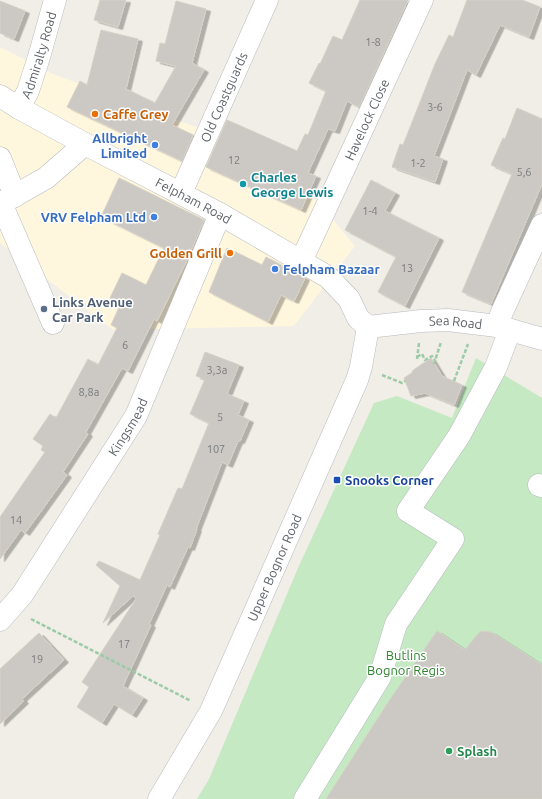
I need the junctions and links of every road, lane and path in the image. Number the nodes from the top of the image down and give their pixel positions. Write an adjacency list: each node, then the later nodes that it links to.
1 (54, 0): 5 (street, Admiralty Road)
2 (267, 0): 8 (street, Old Coastguards)
3 (422, 0): 12 (street, Havelock Close)
4 (0, 96): 5 (street, Felpham Road)
5 (19, 108): 6 (street, Felpham Road)
6 (85, 144): 8 (street, Felpham Road); 9 (street)
7 (0, 158): 9 (street)
8 (180, 193): 10 (street, Felpham Road)
9 (6, 201): 13 (street)
10 (220, 214): 12 (street, Felpham Road); 21 (street, Kingsmead)
11 (542, 225): 16 (street)
12 (301, 261): 15 (street, Felpham Road)
13 (53, 323)
14 (476, 323): 15 (street, Sea Road); 16 (street, Sea Road); 20 (path)
15 (368, 327): 23 (street, Upper Bognor Road)
16 (504, 328): 17 (street, Sea Road); 24 (street)
17 (542, 339)
18 (417, 357): 19 (path)
19 (435, 361)
20 (454, 381)
21 (5, 614): 22 (path)
22 (194, 703)
23 (159, 799)
24 (305, 799)

